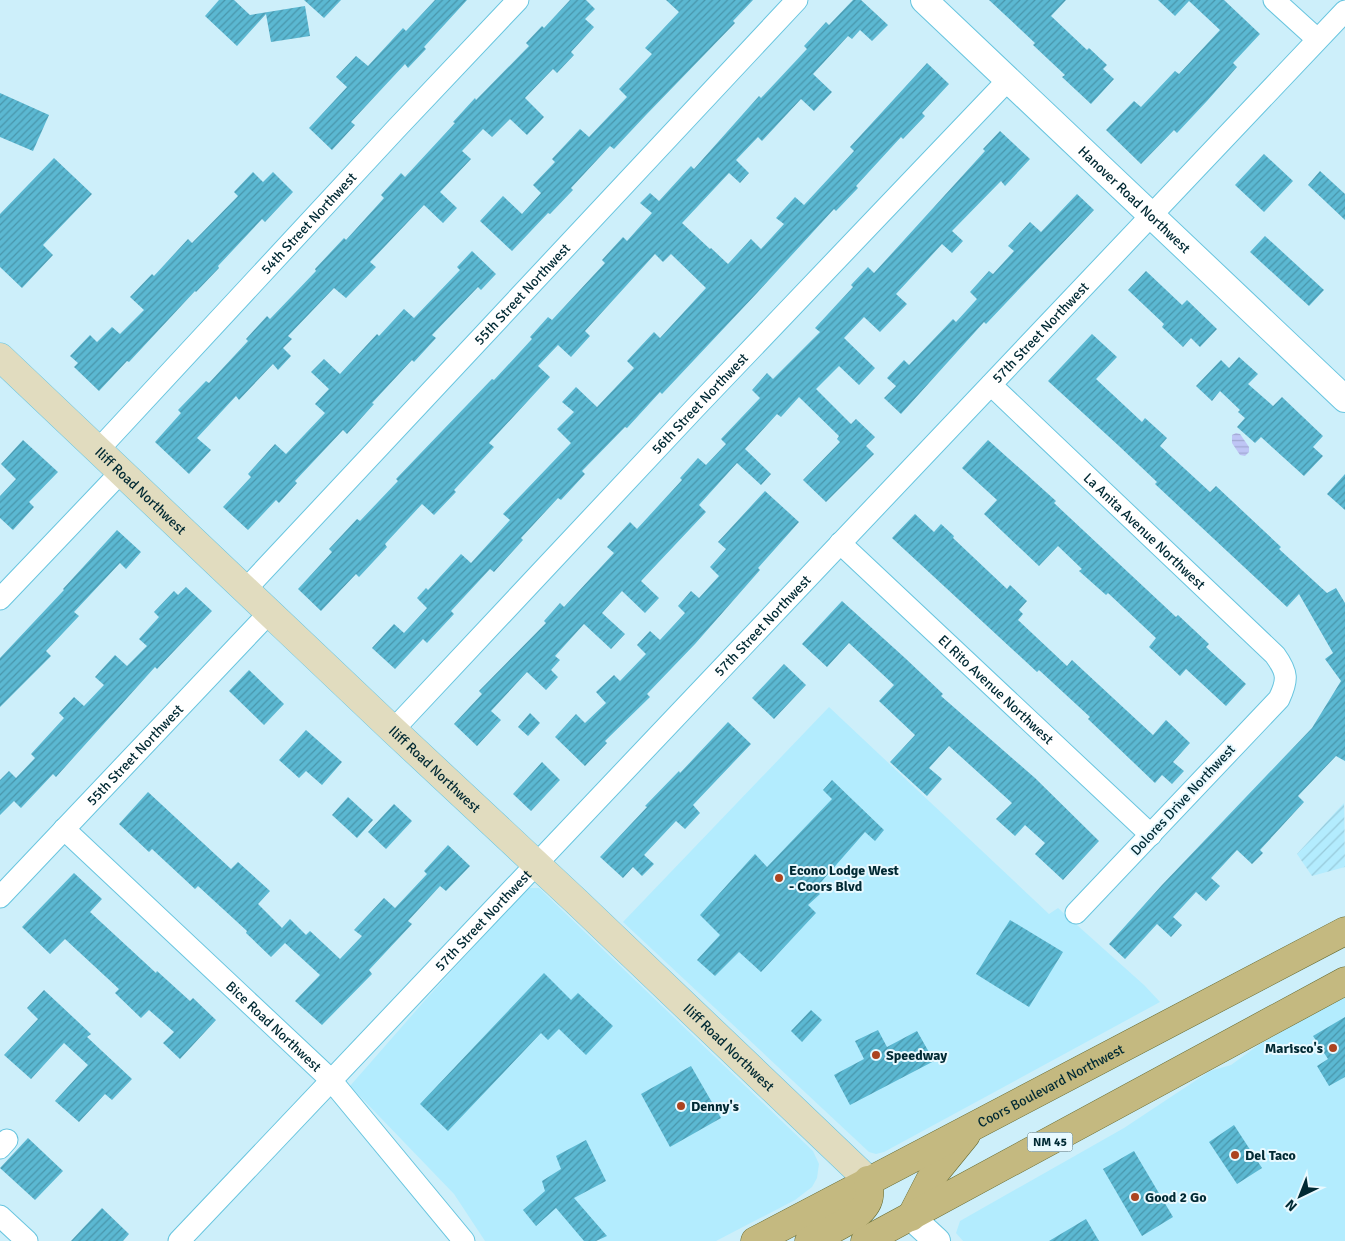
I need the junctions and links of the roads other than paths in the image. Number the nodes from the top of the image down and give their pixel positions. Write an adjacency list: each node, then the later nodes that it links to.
1 (518, 0): 12 (street, 54th Street Northwest)
2 (797, 0): 15 (street, 55th Street Northwest)
3 (924, 0): 7 (street, Hanover Road Northwest)
4 (1274, 0): 6 (street)
5 (1345, 10): 6 (street, 57th Street Northwest)
6 (1317, 40): 8 (street, 57th Street Northwest)
7 (1008, 80): 8 (street, Hanover Road Northwest); 19 (street, 56th Street Northwest)
8 (1152, 214): 10 (street, 57th Street Northwest); 11 (street, Hanover Road Northwest)
9 (0, 357): 12 (main road, Iliff Road Northwest)
10 (991, 385): 14 (street, 57th Street Northwest); 18 (street, La Anita Avenue Northwest)
11 (1345, 399)
12 (99, 450): 13 (main road, Iliff Road Northwest)
13 (122, 471): 15 (main road, Iliff Road Northwest); 16 (street)
14 (840, 543): 21 (street, El Rito Avenue Northwest); 22 (street, 57th Street Northwest)
15 (246, 589): 17 (main road, Iliff Road Northwest)
16 (0, 599)
17 (269, 613): 19 (main road, Iliff Road Northwest); 20 (street, 55th Street Northwest)
18 (1286, 684): 21 (street, Dolores Drive Northwest)
19 (393, 730): 22 (main road, Iliff Road Northwest)
20 (64, 829): 23 (street, 55th Street Northwest); 27 (street, Bice Road Northwest)
21 (1151, 835): 24 (street, Dolores Drive Northwest)
22 (536, 864): 27 (street, 57th Street Northwest); 29 (main road, Iliff Road Northwest)
23 (0, 897)
24 (1076, 912)
25 (1345, 931): 28 (main road, Coors Boulevard Northwest)
26 (1345, 981): 31 (main road, NM 45)
27 (330, 1079): 33 (street, 57th Street Northwest); 34 (street, Bice Road Northwest)
28 (972, 1128): 29 (main road, Coors Boulevard Northwest); 31 (main road)
29 (868, 1180): 35 (main road, Coors Boulevard Northwest); 36 (main road)
30 (0, 1216): 32 (street)
31 (911, 1217): 37 (main road, NM 45); 38 (street)
32 (27, 1241)
33 (179, 1241)
34 (464, 1241)
35 (755, 1241)
36 (809, 1241)
37 (865, 1241)
38 (937, 1241)

